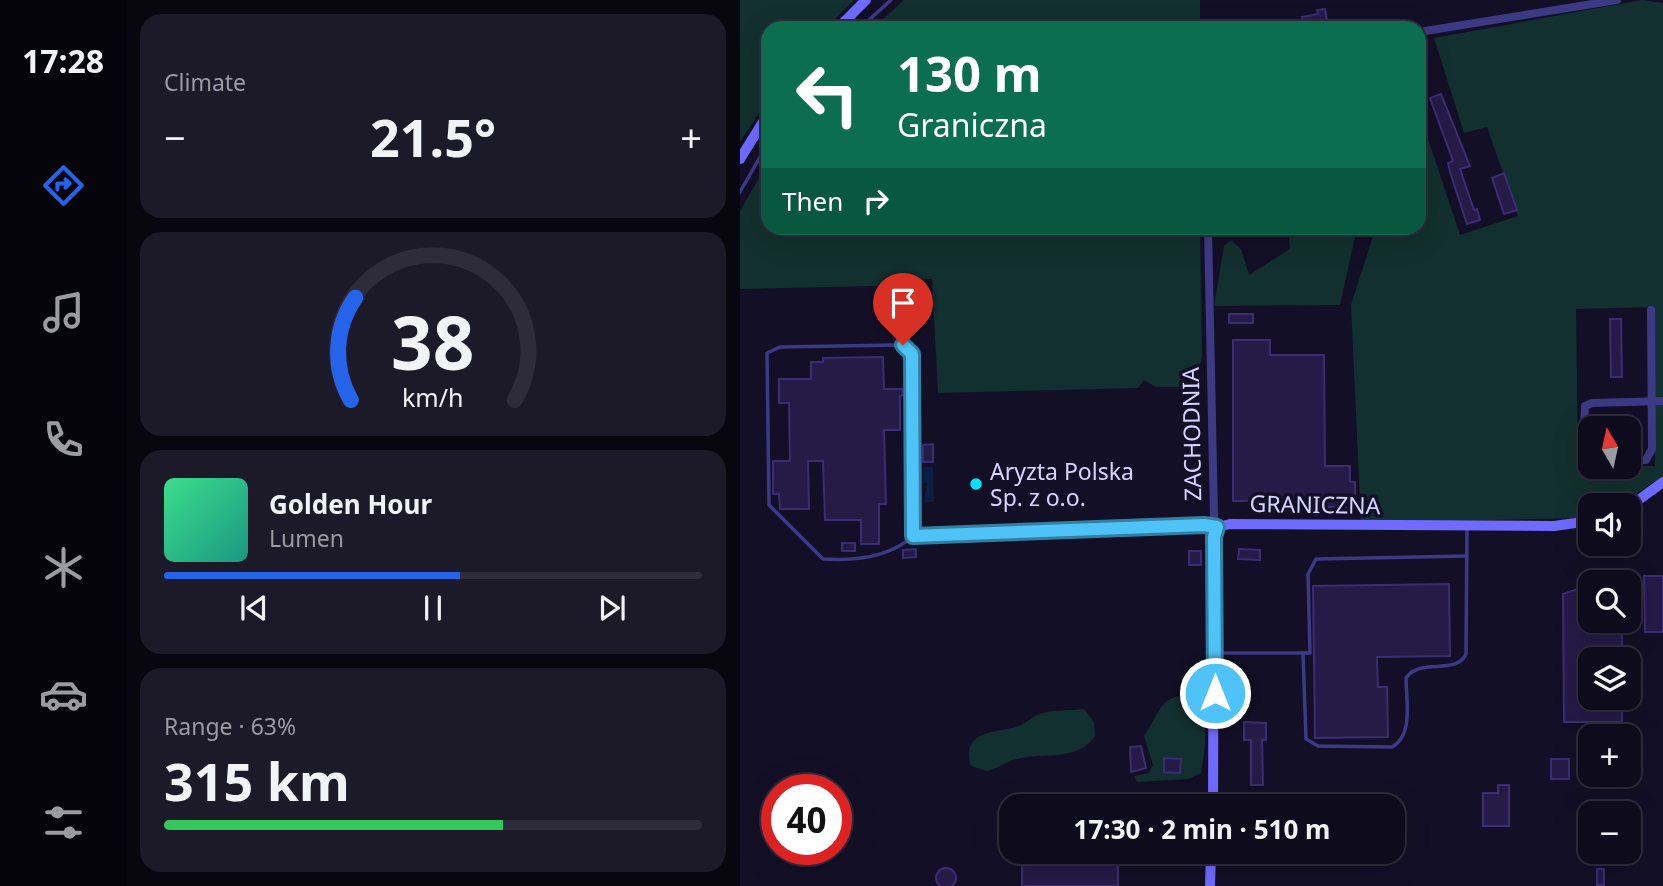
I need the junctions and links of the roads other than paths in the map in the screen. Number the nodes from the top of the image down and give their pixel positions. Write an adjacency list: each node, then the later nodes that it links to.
1 (866, 0): 4 (street)
2 (891, 0): 5 (lane)
3 (1617, 0): 6 (street)
4 (844, 21)
5 (868, 21)
6 (1426, 31)
7 (761, 125): 9 (street)
8 (761, 155): 10 (lane)
9 (740, 159)
10 (740, 192)
11 (1208, 235): 21 (street, ZACHODNIA)
12 (1651, 310): 13 (street)
13 (1651, 401): 14 (street); 15 (street); 16 (street)
14 (1663, 401)
15 (1585, 416)
16 (1641, 460)
17 (1663, 482): 18 (street)
18 (1641, 498)
19 (1578, 523): 20 (street, GRANICZNA)
20 (1467, 526): 21 (street, GRANICZNA); 23 (lane)
21 (1217, 527): 22 (street, GRANICZNA); 24 (street, ZACHODNIA)
22 (913, 536): 22 (lane)
23 (1467, 556): 25 (lane); 25 (lane)
24 (1215, 653): 25 (lane); 26 (street, ZACHODNIA)
25 (1303, 653)
26 (1213, 794)
27 (1211, 864): 28 (street)
28 (1210, 886)

